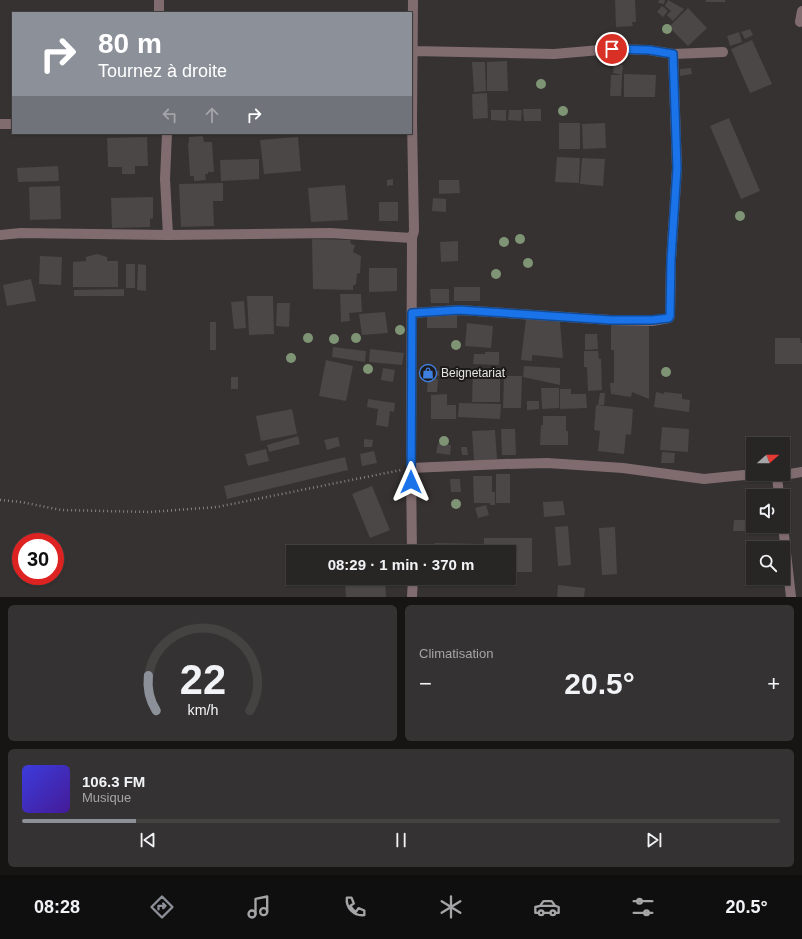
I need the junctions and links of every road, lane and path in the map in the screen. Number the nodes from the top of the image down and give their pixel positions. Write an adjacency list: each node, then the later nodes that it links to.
1 (159, 0): 4 (street)
2 (413, 0): 6 (street)
3 (802, 11): 5 (street)
4 (159, 12)
5 (800, 22)
6 (412, 52): 8 (street); 9 (street)
7 (723, 52): 8 (street)
8 (673, 54): 16 (street)
9 (412, 121): 15 (street)
10 (0, 124): 11 (street)
11 (12, 124)
12 (167, 134): 14 (street)
13 (0, 235): 14 (street)
14 (168, 235): 15 (street)
15 (412, 238): 16 (street)
16 (412, 313): 17 (street)
17 (411, 468): 20 (street); 21 (path); 23 (street)
18 (802, 472): 19 (street)
19 (790, 474)
20 (746, 475)
21 (0, 500)
22 (784, 533): 26 (street)
23 (412, 545)
24 (413, 585): 25 (street)
25 (412, 597)
26 (791, 597)

